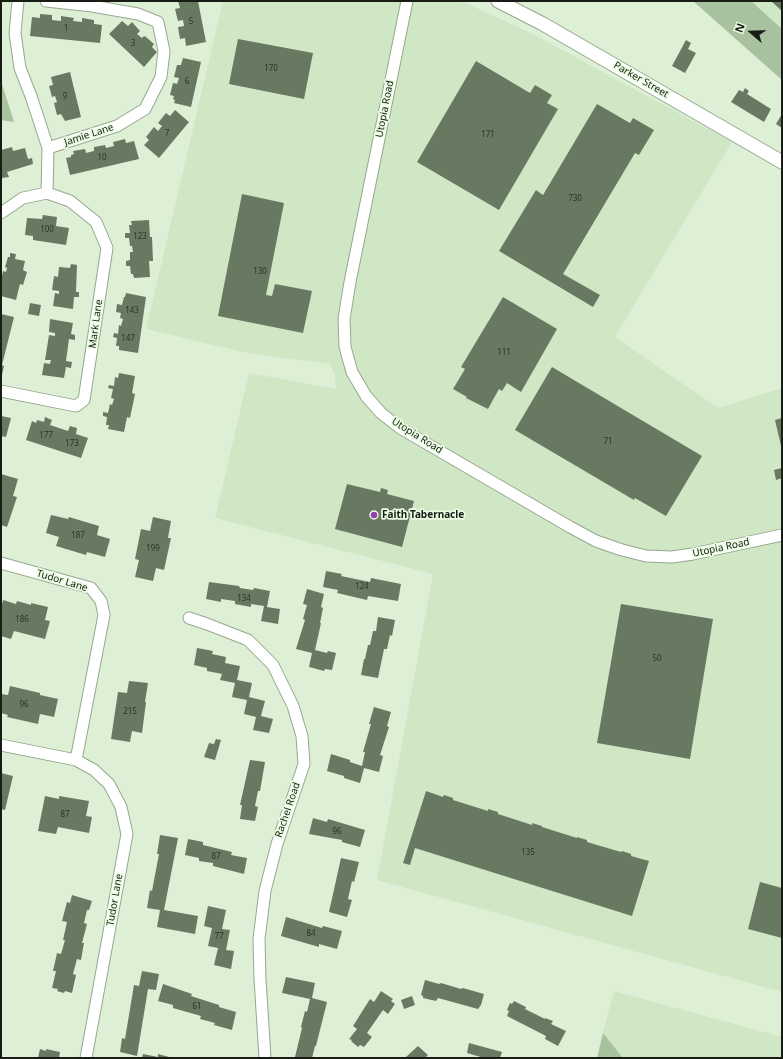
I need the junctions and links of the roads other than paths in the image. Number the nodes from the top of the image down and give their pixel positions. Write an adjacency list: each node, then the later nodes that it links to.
1 (18, 1): 5 (street)
2 (46, 1): 5 (street, Jamie Lane)
3 (406, 1): 10 (street, Utopia Road)
4 (498, 1): 6 (street, Parker Street)
5 (48, 148): 7 (street)
6 (782, 162)
7 (47, 193): 8 (street); 9 (street, Mark Lane)
8 (1, 213)
9 (1, 391)
10 (782, 535)
11 (1, 563): 14 (street, Tudor Lane)
12 (189, 618): 16 (street, Rachel Road)
13 (1, 745): 14 (street, Tudor Lane)
14 (76, 760): 15 (street, Tudor Lane)
15 (86, 1058)
16 (265, 1058)

